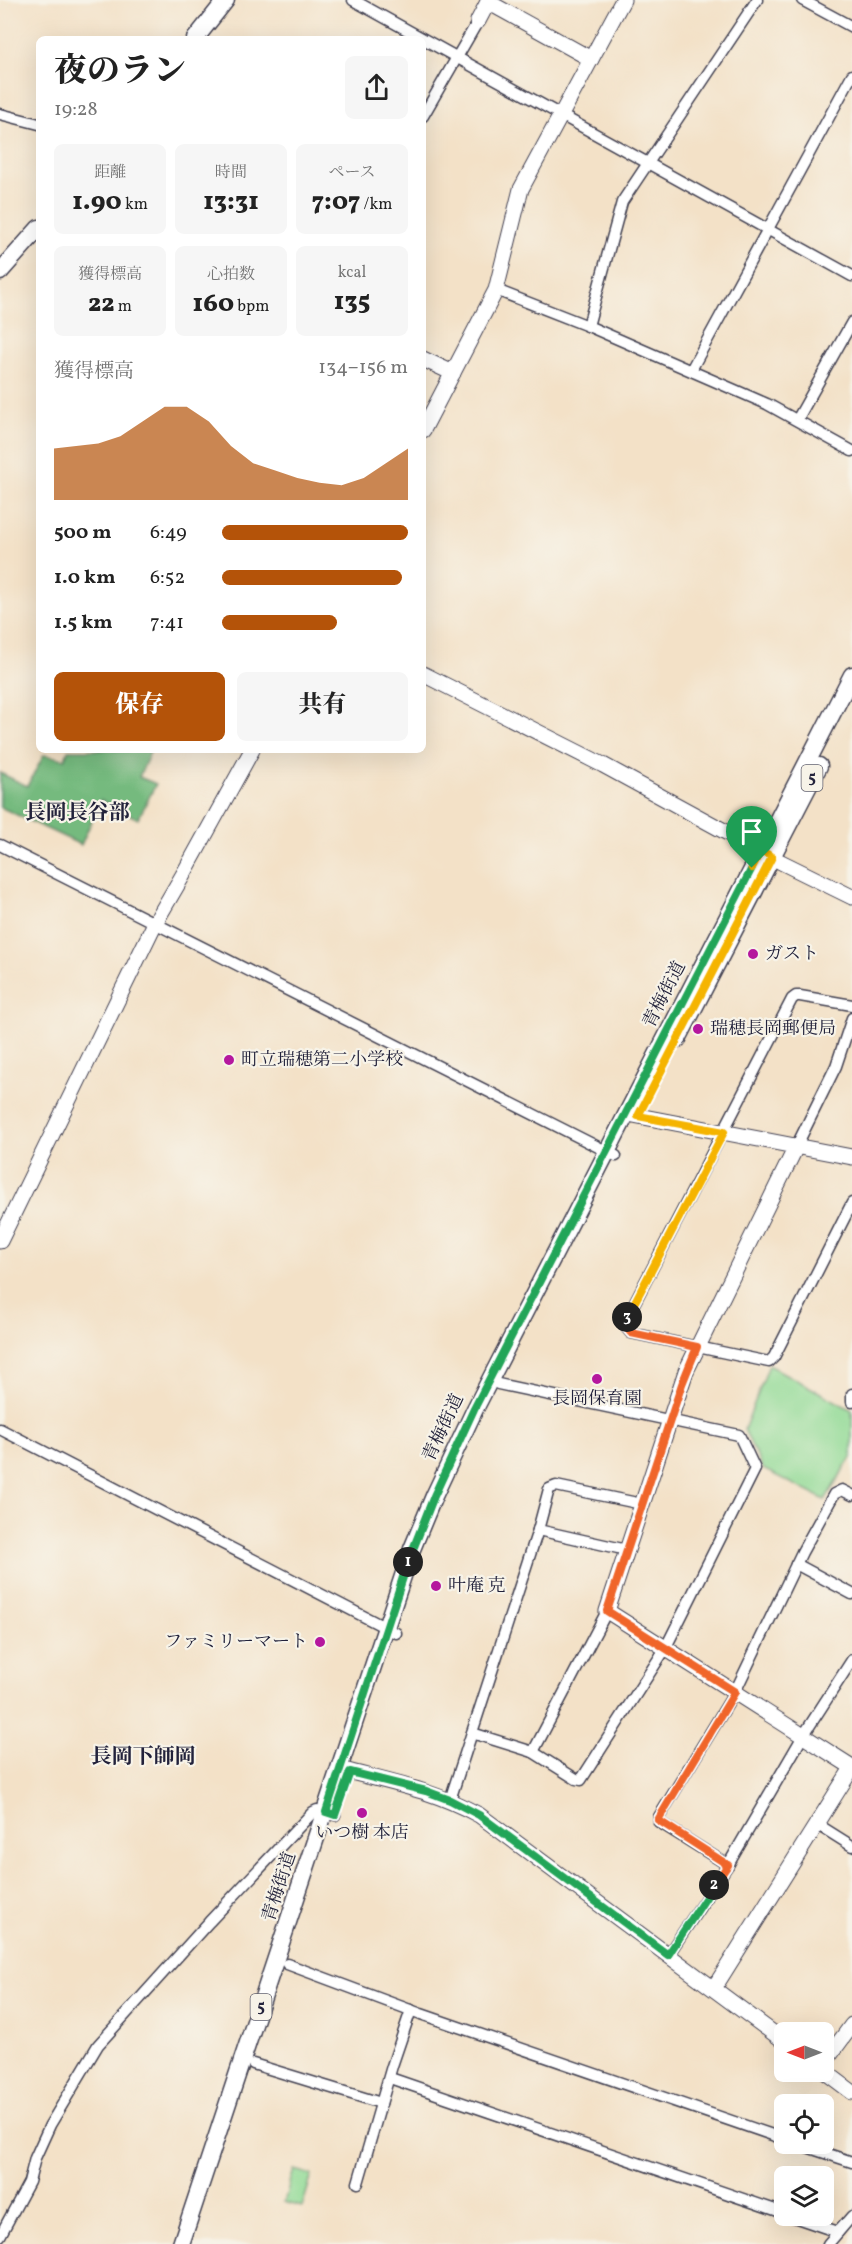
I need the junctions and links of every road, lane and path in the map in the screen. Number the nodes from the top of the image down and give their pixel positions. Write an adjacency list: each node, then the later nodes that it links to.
1 (226, 0): 9 (main road)
2 (354, 0): 10 (street)
3 (623, 0): 13 (street)
4 (757, 0): 19 (street)
5 (801, 0): 8 (street)
6 (489, 1): 7 (street); 13 (street)
7 (478, 21): 12 (street)
8 (852, 27)
9 (197, 36)
10 (420, 36)
11 (426, 39): 12 (street)
12 (457, 56): 15 (street); 17 (street)
13 (591, 59): 17 (street)
14 (852, 75): 20 (street)
15 (426, 111)
16 (0, 114): 18 (street)
17 (560, 114): 19 (street); 24 (street)
18 (36, 123)
19 (649, 164): 20 (street); 26 (street)
20 (769, 230): 23 (street); 28 (street)
21 (36, 231): 22 (main road)
22 (0, 272)
23 (852, 276)
24 (496, 290): 26 (street); 29 (street)
25 (852, 322): 30 (street)
26 (588, 326): 28 (street)
27 (426, 360): 29 (street)
28 (691, 370): 30 (street)
29 (453, 373): 31 (street)
30 (797, 420): 32 (street)
31 (426, 424)
32 (852, 451)
33 (852, 675): 38 (main road, 青梅街道 / 5)
34 (426, 676): 38 (street)
35 (852, 700): 38 (main road, 青梅街道 / 5)
36 (250, 753): 40 (street)
37 (0, 845): 40 (street)
38 (766, 854): 39 (street); 43 (main road, 青梅街道 / 5)
39 (852, 897)
40 (155, 923): 46 (street); 49 (street)
41 (852, 1005): 44 (street)
42 (852, 1018): 45 (street)
43 (633, 1115): 44 (street); 46 (main road, 青梅街道 / 5)
44 (724, 1132): 45 (street); 50 (street)
45 (796, 1147): 47 (street); 50 (street)
46 (612, 1154): 51 (main road, 青梅街道 / 5); 63 (main road, 青梅街道 / 5)
47 (852, 1157)
48 (852, 1203): 50 (street)
49 (0, 1241)
50 (697, 1347): 54 (street)
51 (498, 1384): 54 (street); 63 (main road, 青梅街道 / 5)
52 (852, 1394): 53 (street)
53 (852, 1401)
54 (670, 1420): 57 (street); 64 (street)
55 (0, 1429): 63 (street)
56 (852, 1496): 60 (street)
57 (642, 1504): 58 (street); 59 (street)
58 (538, 1530): 59 (street); 67 (street)
59 (627, 1550): 62 (street)
60 (796, 1564): 61 (street); 66 (street)
61 (852, 1594)
62 (607, 1611): 64 (street); 69 (street)
63 (391, 1630): 71 (main road, 青梅街道 / 5)
64 (665, 1648): 66 (street); 69 (street)
65 (852, 1660): 68 (street)
66 (735, 1692): 68 (street); 76 (street)
67 (472, 1733): 69 (street); 72 (street)
68 (803, 1736): 70 (street); 76 (street)
69 (533, 1752)
70 (852, 1767): 74 (street)
71 (345, 1771): 72 (street); 73 (main road, 青梅街道 / 5)
72 (450, 1800): 77 (street)
73 (330, 1814): 78 (main road, 青梅街道 / 5); 97 (street); 98 (main road, 青梅街道 / 5)
74 (817, 1824): 75 (street); 79 (street)
75 (852, 1846)
76 (728, 1865): 77 (street)
77 (668, 1955): 79 (street)
78 (287, 1964): 80 (street); 84 (main road, 青梅街道 / 5)
79 (714, 1988): 82 (street)
80 (411, 2010): 85 (street); 89 (street)
81 (852, 2025): 83 (street)
82 (774, 2033)
83 (834, 2049)
84 (253, 2064): 88 (street); 99 (main road, 青梅街道 / 5)
85 (390, 2078): 88 (street); 93 (street)
86 (834, 2078): 87 (street)
87 (852, 2092)
88 (381, 2103): 92 (street)
89 (774, 2136)
90 (828, 2154): 91 (street)
91 (852, 2162)
92 (358, 2183)
93 (774, 2210)
94 (852, 2216): 96 (street)
95 (820, 2226): 96 (street)
96 (838, 2232): 100 (street)
97 (0, 2236)
98 (181, 2244)
99 (193, 2244)
100 (828, 2244)

